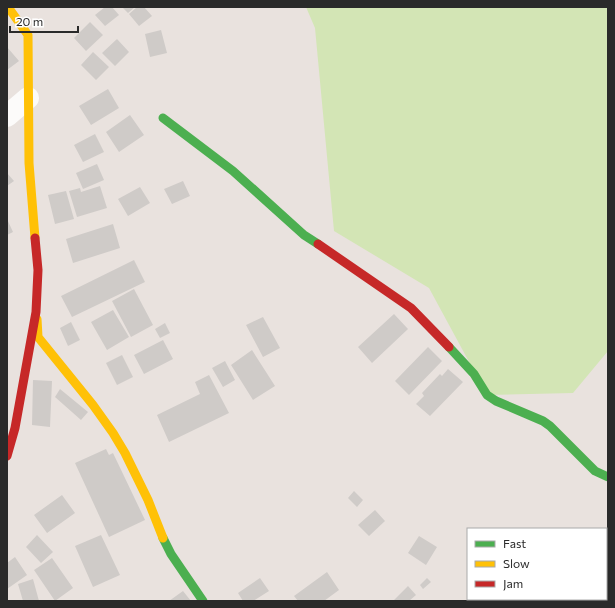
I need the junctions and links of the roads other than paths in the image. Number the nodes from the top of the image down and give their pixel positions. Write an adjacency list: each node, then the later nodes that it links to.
1 (8, 7): 2 (street)
2 (28, 98): 3 (street); 5 (street)
3 (7, 116)
4 (163, 118): 7 (street)
5 (36, 312): 6 (street); 8 (street)
6 (7, 456)
7 (608, 477)
8 (203, 601)

